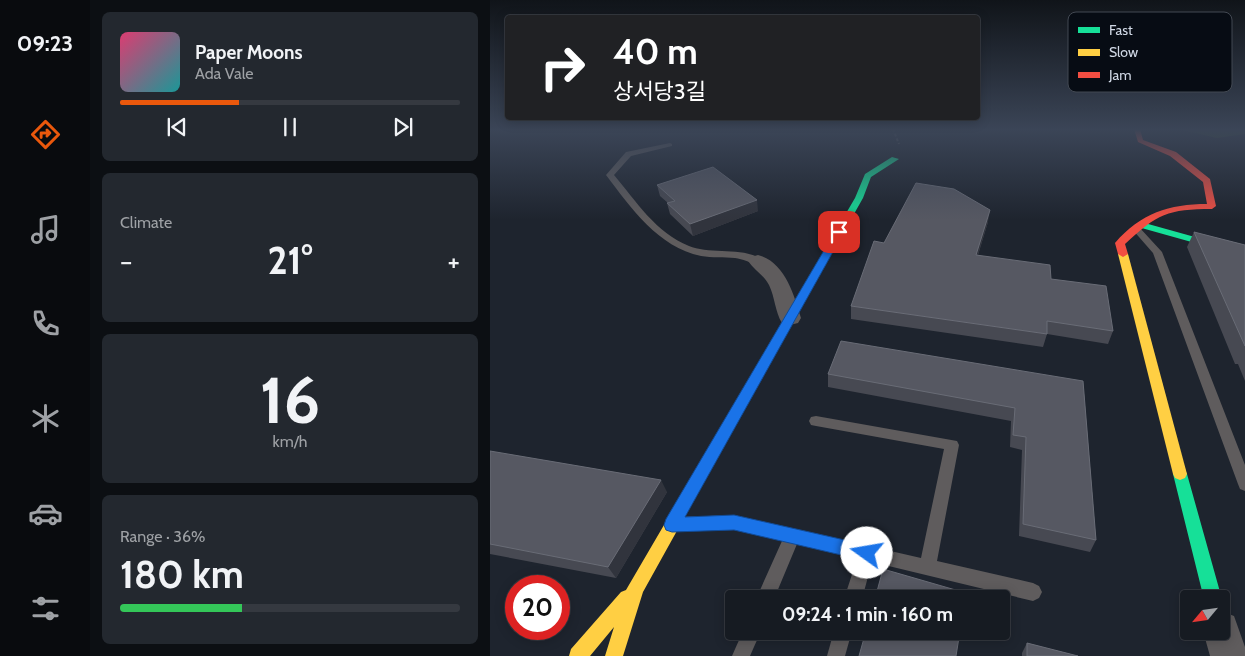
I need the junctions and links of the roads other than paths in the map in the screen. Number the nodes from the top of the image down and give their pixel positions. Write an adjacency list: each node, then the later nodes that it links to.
1 (625, 160): 6 (lane)
2 (894, 160): 7 (street)
3 (1180, 160): 4 (street)
4 (1139, 227): 5 (street); 9 (lane); 17 (street)
5 (1245, 254)
6 (758, 261): 7 (street)
7 (790, 318): 10 (street)
8 (816, 421): 13 (lane)
9 (1245, 484)
10 (672, 525): 11 (lane); 14 (street)
11 (792, 536): 12 (lane); 15 (lane)
12 (867, 553): 13 (lane); 16 (lane)
13 (927, 567): 18 (lane)
14 (635, 589): 22 (street); 23 (street)
15 (769, 590)
16 (856, 590)
17 (1211, 590)
18 (1033, 592)
19 (748, 640): 24 (lane)
20 (840, 640): 25 (lane)
21 (1224, 640): 26 (street)
22 (578, 656)
23 (614, 656)
24 (741, 656)
25 (836, 656)
26 (1228, 656)

